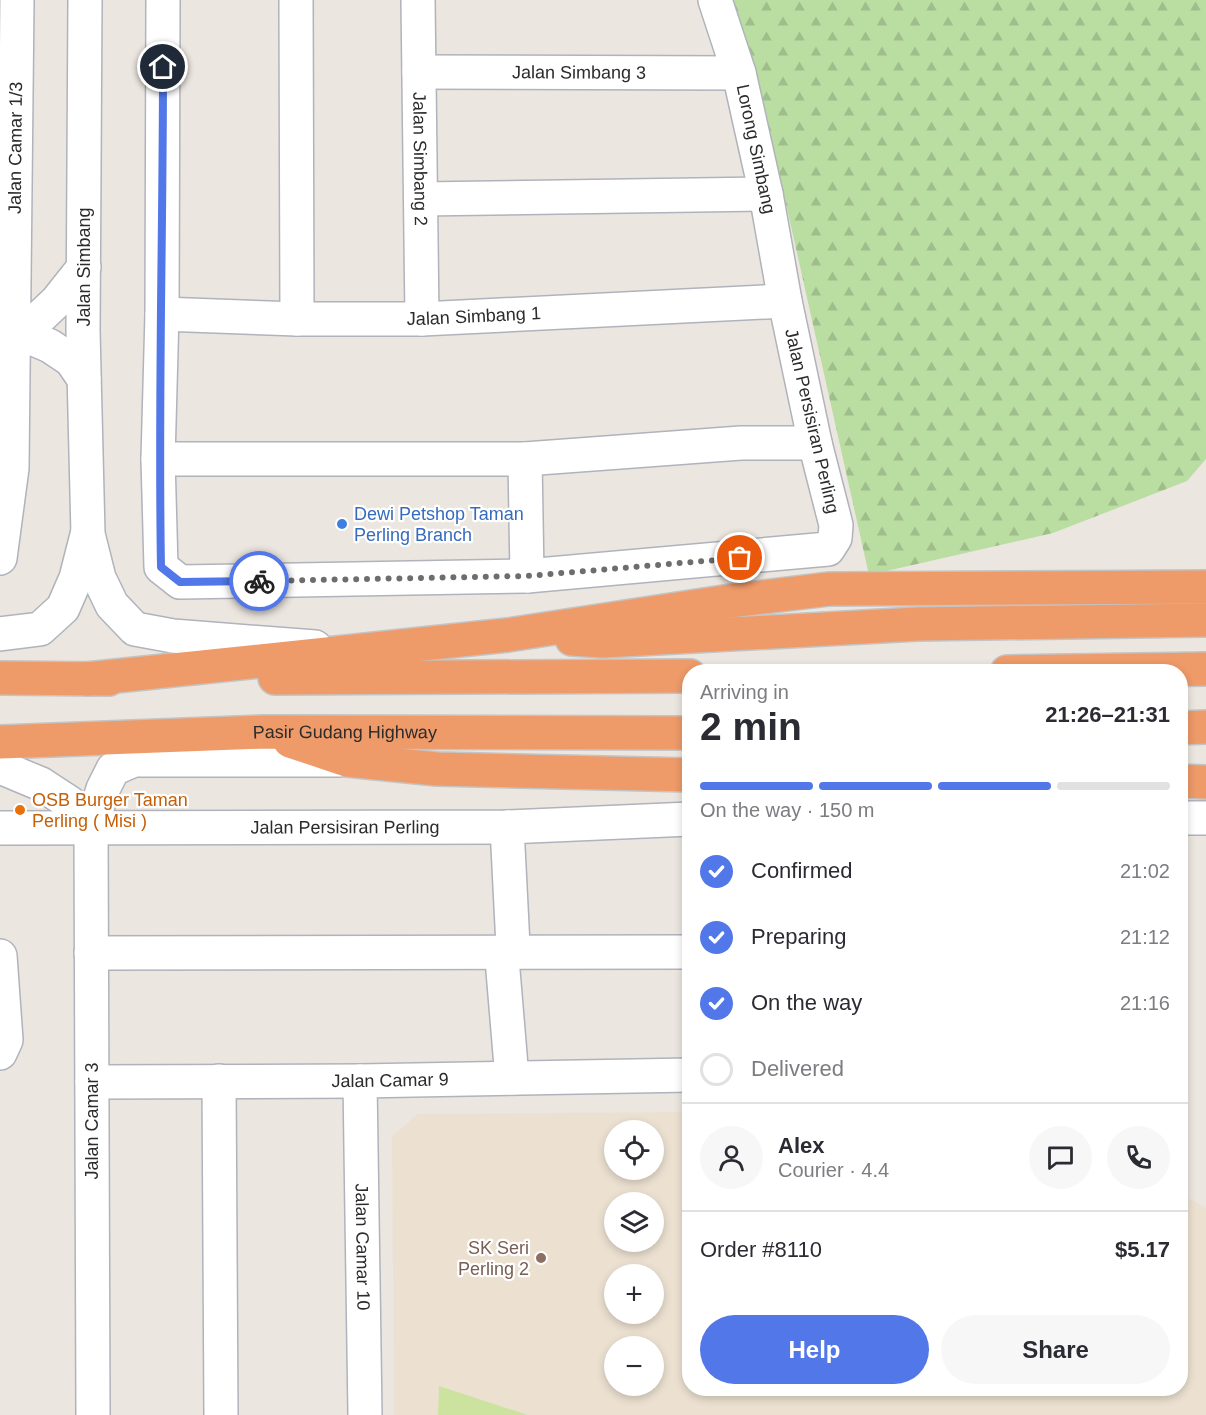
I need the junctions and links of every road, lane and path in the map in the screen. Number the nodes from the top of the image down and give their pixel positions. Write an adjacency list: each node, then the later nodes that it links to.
1 (17, 0): 16 (street, Jalan Camar 1/3)
2 (85, 0): 11 (street, Jalan Simbang)
3 (163, 0): 13 (street)
4 (296, 0): 14 (street)
5 (418, 0): 7 (street, Jalan Simbang 2)
6 (715, 0): 8 (street, Lorong Simbang)
7 (419, 72): 8 (street, Jalan Simbang 3); 10 (street, Jalan Simbang 2)
8 (740, 73): 9 (street, Lorong Simbang)
9 (766, 194): 10 (street); 12 (street, Lorong Simbang)
10 (421, 199): 15 (street, Jalan Simbang 2)
11 (84, 267): 16 (street); 17 (street, Jalan Simbang)
12 (784, 301): 15 (street, Jalan Simbang 1); 19 (street, Jalan Persisiran Perling)
13 (162, 314): 14 (street, Jalan Simbang 1); 20 (street)
14 (297, 319): 15 (street, Jalan Simbang 1)
15 (422, 319)
16 (7, 331): 17 (street); 18 (street); 22 (street, Jalan Camar 1/3)
17 (83, 331): 18 (street, Jalan Simbang)
18 (84, 379): 23 (street, Jalan Simbang)
19 (815, 443): 21 (street); 25 (street, Jalan Persisiran Perling)
20 (158, 459): 21 (street); 25 (street, Jalan Persisiran Perling)
21 (525, 459): 25 (street)
22 (6, 468): 24 (street, Jalan Camar 1/3)
23 (88, 534): 28 (street); 30 (street)
24 (0, 558)
25 (527, 576)
26 (1206, 587): 29 (highway)
27 (1206, 620): 29 (highway)
28 (0, 634)
29 (508, 635): 30 (highway)
30 (358, 651): 35 (highway)
31 (1188, 669): 32 (highway)
32 (1206, 669)
33 (682, 676): 35 (highway)
34 (0, 678): 35 (highway)
35 (87, 679)
36 (1206, 727): 37 (highway)
37 (1188, 728)
38 (264, 732): 39 (highway, Pasir Gudang Highway); 40 (highway, Pasir Gudang Highway); 41 (highway)
39 (682, 733)
40 (0, 742)
41 (346, 760): 43 (highway); 51 (street, Jalan Camar 3)
42 (0, 767): 51 (street)
43 (682, 775)
44 (1188, 781): 45 (highway)
45 (1206, 782)
46 (1188, 818): 47 (street)
47 (1206, 818)
48 (682, 819): 49 (street, Jalan Persisiran Perling)
49 (507, 827): 51 (street, Jalan Persisiran Perling); 52 (street)
50 (0, 828): 51 (street, Jalan Persisiran Perling)
51 (91, 828): 54 (street, Jalan Camar 3)
52 (508, 952): 53 (street); 54 (street); 58 (street)
53 (682, 952)
54 (92, 953): 61 (street, Jalan Camar 3)
55 (0, 956): 56 (street)
56 (0, 1053)
57 (682, 1075): 58 (street, Jalan Camar 9)
58 (512, 1078): 60 (street, Jalan Camar 9)
59 (219, 1081): 60 (street, Jalan Camar 9); 61 (street, Jalan Camar 9); 63 (street)
60 (360, 1081): 64 (street, Jalan Camar 10)
61 (92, 1082): 62 (street, Jalan Camar 3)
62 (93, 1415)
63 (221, 1415)
64 (365, 1415)

